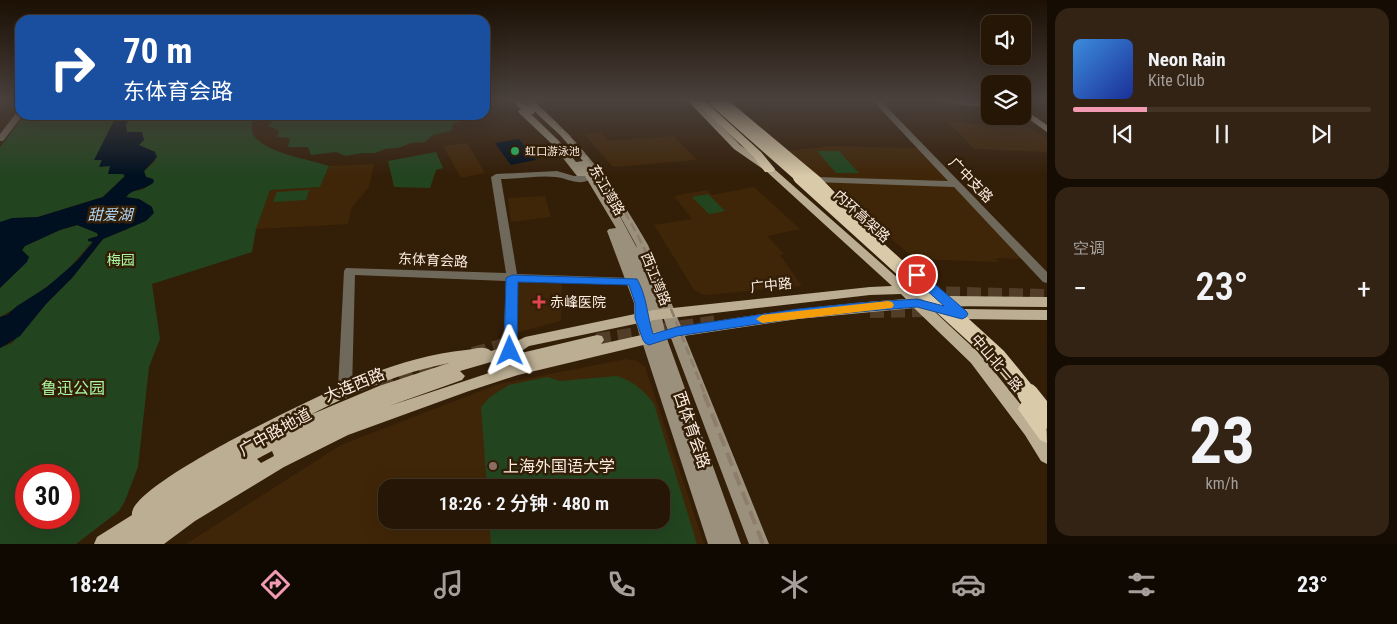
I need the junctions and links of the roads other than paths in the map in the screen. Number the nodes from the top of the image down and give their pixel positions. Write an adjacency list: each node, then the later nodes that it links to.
1 (11, 125): 12 (street)
2 (537, 125): 13 (main road, 东江湾路)
3 (545, 125): 32 (main road, 东江湾路)
4 (557, 125): 29 (main road, 西江湾路)
5 (716, 125): 14 (main road, 中山北一路)
6 (726, 125): 14 (highway)
7 (732, 125): 41 (highway, 内环高架路)
8 (742, 125): 40 (highway, 内环高架路, bridge)
9 (747, 125): 19 (main road, 中山北一路)
10 (752, 125): 17 (highway)
11 (900, 125): 18 (street, 广中支路)
12 (0, 139)
13 (574, 165): 15 (street); 16 (main road, 东江湾路)
14 (769, 168): 23 (main road, 中山北一路)
15 (557, 174): 16 (street); 20 (street)
16 (585, 179): 22 (main road, 东江湾路)
17 (816, 180): 18 (street); 19 (highway)
18 (955, 184): 21 (street, 广中支路)
19 (857, 222): 24 (main road, 中山北一路)
20 (512, 278): 22 (street, 东体育会路); 36 (street); 38 (street, 东体育会路)
21 (1047, 279)
22 (633, 282): 32 (main road, 东江湾路)
23 (904, 290): 24 (main road); 26 (main road, 中山北一路); 29 (main road, 广中路)
24 (947, 301): 25 (main road); 30 (main road, 中山北一路)
25 (1047, 302)
26 (917, 303): 30 (main road); 33 (main road); 42 (main road, 中山北一路)
27 (1026, 310): 28 (main road)
28 (1047, 311)
29 (670, 313): 32 (main road, 广中路); 33 (main road, 西江湾路)
30 (962, 314): 31 (main road); 39 (main road, 中山北一路)
31 (1047, 315)
32 (648, 316): 34 (main road, 西体育会路); 36 (main road, 大连西路)
33 (677, 332): 34 (main road); 50 (main road, 西江湾路)
34 (654, 338): 47 (main road); 48 (main road, 西体育会路); 49 (main road, 西体育会路)
35 (597, 340): 46 (main road, 广中路地道)
36 (510, 351): 38 (main road); 45 (main road, 大连西路)
37 (380, 386): 43 (main road, 广中路地道)
38 (345, 389): 43 (main road)
39 (1047, 405)
40 (1047, 418)
41 (1047, 434)
42 (1047, 456)
43 (140, 513): 44 (main road, 广中路地道)
44 (99, 544)
45 (104, 544)
46 (128, 544)
47 (148, 544)
48 (718, 544)
49 (731, 544)
50 (759, 544)

